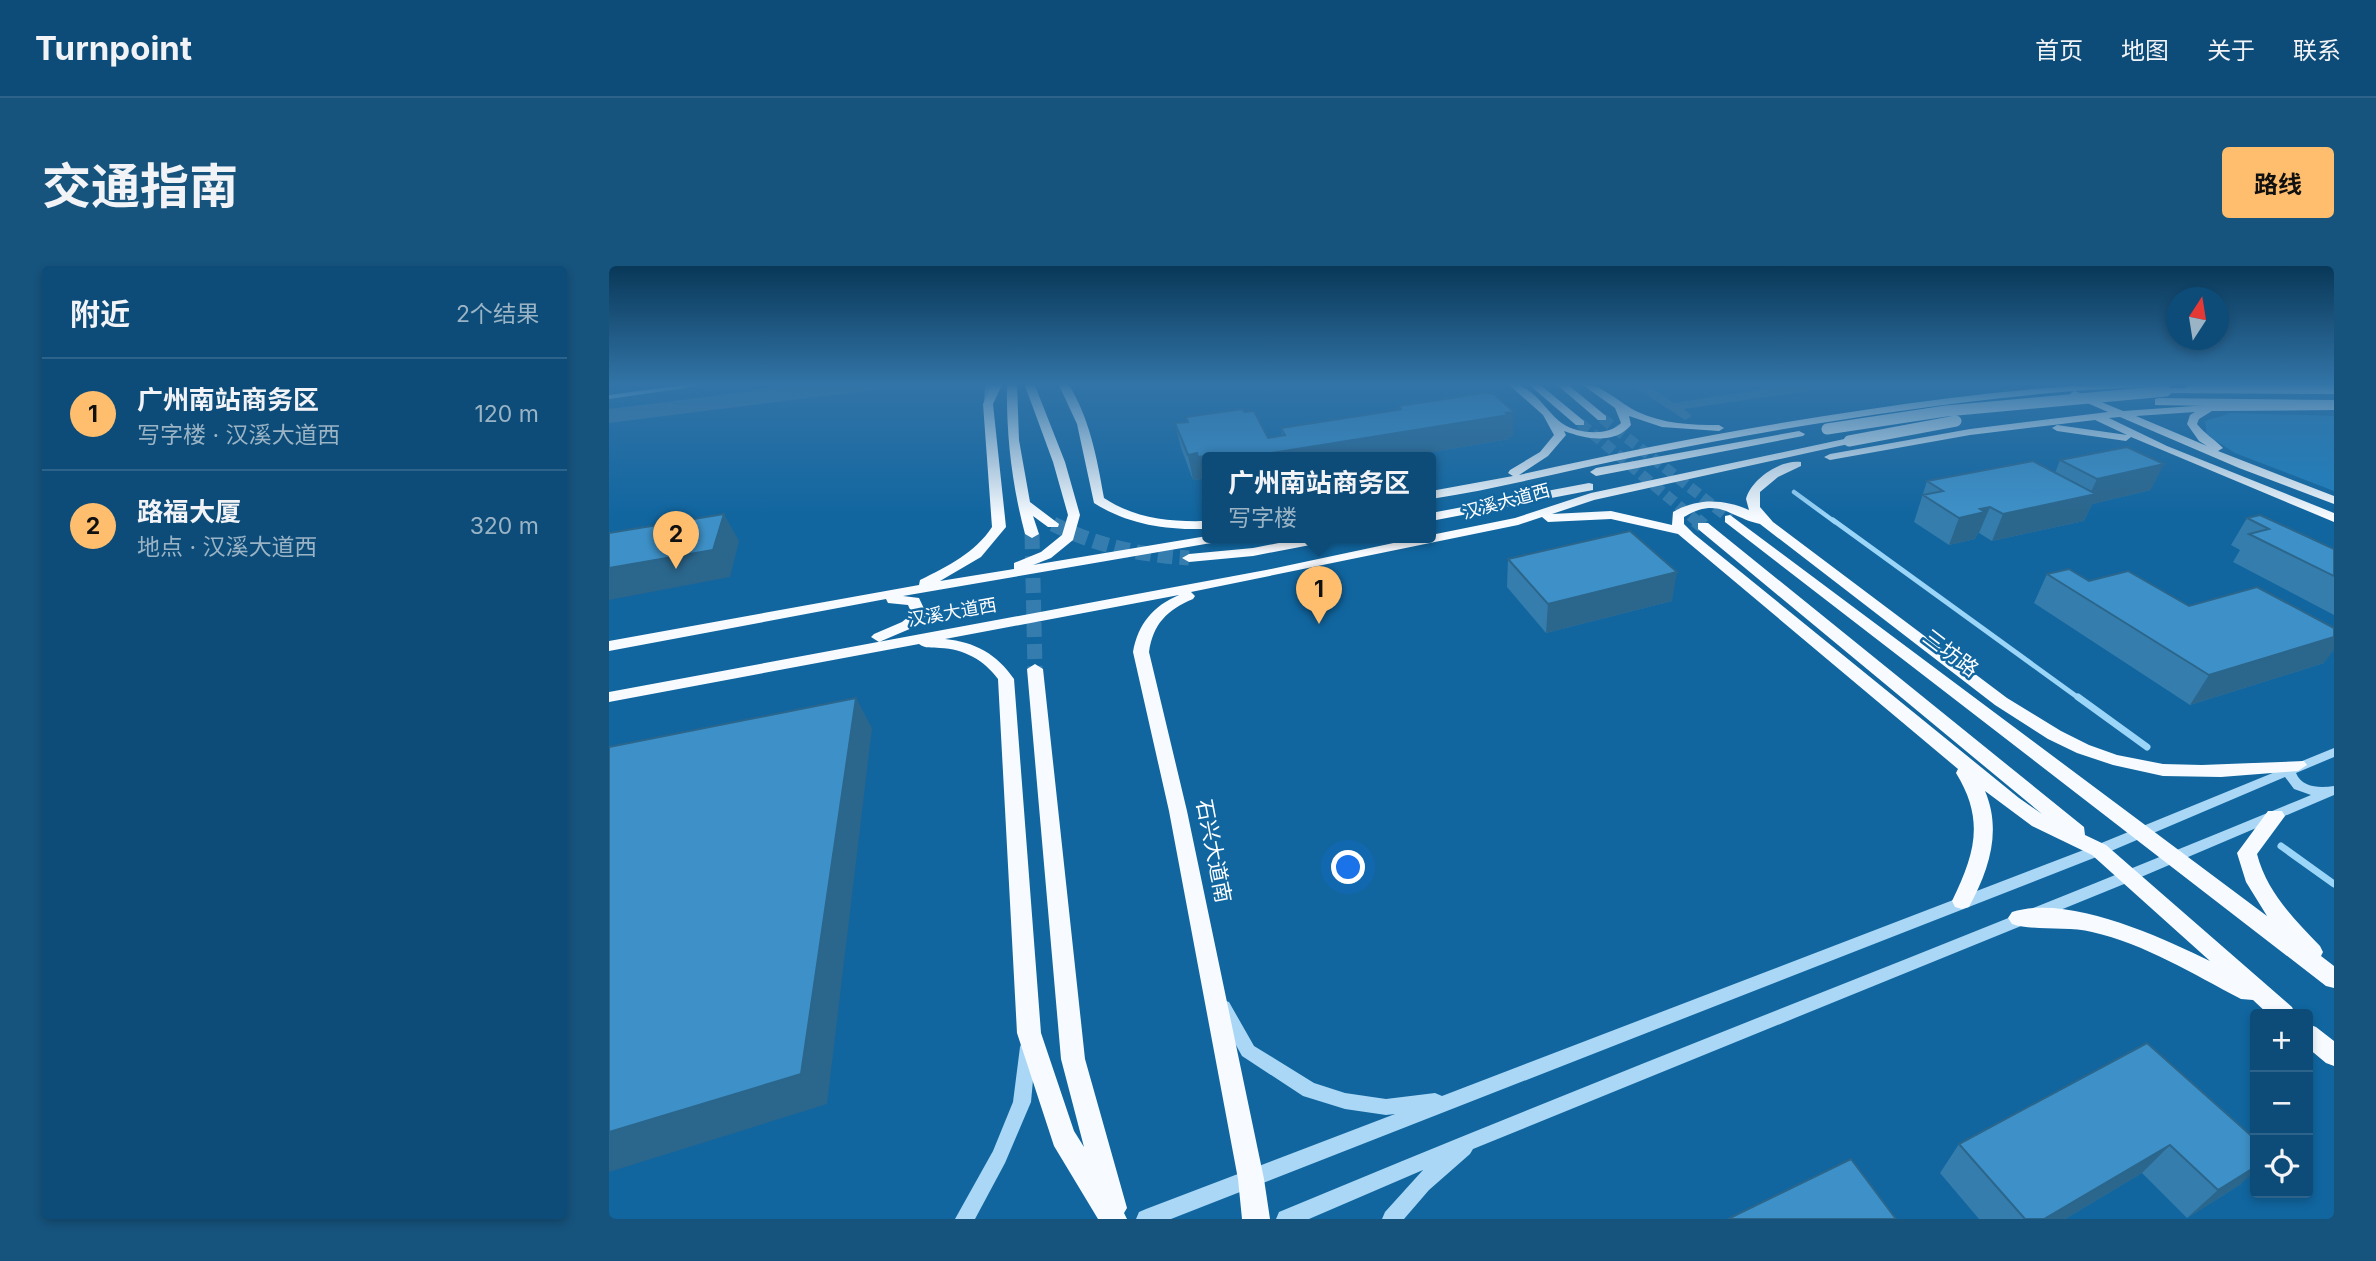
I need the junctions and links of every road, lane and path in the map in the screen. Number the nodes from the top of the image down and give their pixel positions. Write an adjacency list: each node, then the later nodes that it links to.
1 (990, 427): 44 (main road)
2 (1013, 427): 25 (main road)
3 (1046, 427): 26 (main road)
4 (1083, 427): 23 (main road)
5 (1557, 427): 21 (main road)
6 (1561, 427): 7 (main road)
7 (1624, 427)
8 (1767, 427): 21 (main road)
9 (1838, 427): 21 (main road, 汉溪大道西, bridge)
10 (1929, 427): 17 (main road, 汉溪大道西, bridge)
11 (1988, 427): 18 (main road)
12 (2010, 427): 16 (main road)
13 (2120, 427): 16 (main road)
14 (2154, 427): 19 (main road)
15 (2194, 427): 19 (main road)
16 (2163, 448): 20 (main road)
17 (1755, 461): 27 (main road); 30 (main road, 汉溪大道西)
18 (1797, 464): 30 (main road); 33 (main road)
19 (2243, 466): 20 (main road); 24 (main road)
20 (2221, 471): 28 (main road)
21 (1492, 485): 22 (main road, 汉溪大道西)
22 (1436, 494)
23 (1098, 500): 26 (main road); 32 (main road)
24 (2334, 500)
25 (1023, 503): 31 (main road); 35 (main road)
26 (1074, 515): 43 (main road)
27 (1436, 516)
28 (2334, 518)
29 (1730, 519): 55 (main road, 三坊路)
30 (1518, 521): 36 (main road); 37 (main road, 汉溪大道西)
31 (1053, 524)
32 (1202, 525)
33 (1768, 525): 36 (main road); 52 (main road)
34 (1703, 526): 56 (main road)
35 (1032, 534)
36 (1687, 534): 51 (main road)
37 (1436, 538)
38 (1202, 541): 43 (main road, 汉溪大道西)
39 (1299, 543): 41 (main road)
40 (1413, 543): 42 (main road, 汉溪大道西)
41 (1189, 558)
42 (1266, 574): 47 (main road, 汉溪大道西); 62 (main road, 石兴大道南)
43 (988, 579): 44 (main road, 汉溪大道西)
44 (907, 591): 45 (main road, 汉溪大道西)
45 (862, 601): 46 (main road, 汉溪大道西); 47 (main road)
46 (609, 646)
47 (850, 650): 49 (main road, 汉溪大道西); 64 (main road)
48 (1035, 669): 71 (main road)
49 (609, 697)
50 (2334, 751): 52 (street)
51 (1949, 754): 56 (main road); 59 (main road)
52 (2293, 768): 53 (street); 55 (street)
53 (2332, 790): 54 (street)
54 (2275, 816): 57 (street); 61 (main road)
55 (2138, 832): 56 (street); 57 (main road, 三坊路)
56 (2099, 850): 58 (main road); 59 (street)
57 (2172, 857): 58 (street); 61 (main road)
58 (2129, 876): 60 (street); 63 (main road)
59 (1962, 901): 67 (street)
60 (2019, 918): 63 (main road); 68 (street)
61 (2334, 977)
62 (1213, 990): 67 (street); 69 (main road, 石兴大道南)
63 (2276, 1008)
64 (1029, 1033): 70 (street); 71 (main road)
65 (2313, 1038): 66 (main road)
66 (2334, 1055)
67 (1453, 1099): 69 (street)
68 (1475, 1139): 74 (street); 75 (street)
69 (1251, 1179): 72 (street); 73 (main road, 石兴大道南)
70 (965, 1219)
71 (1115, 1219)
72 (1146, 1219)
73 (1256, 1219)
74 (1286, 1219)
75 (1392, 1219)

